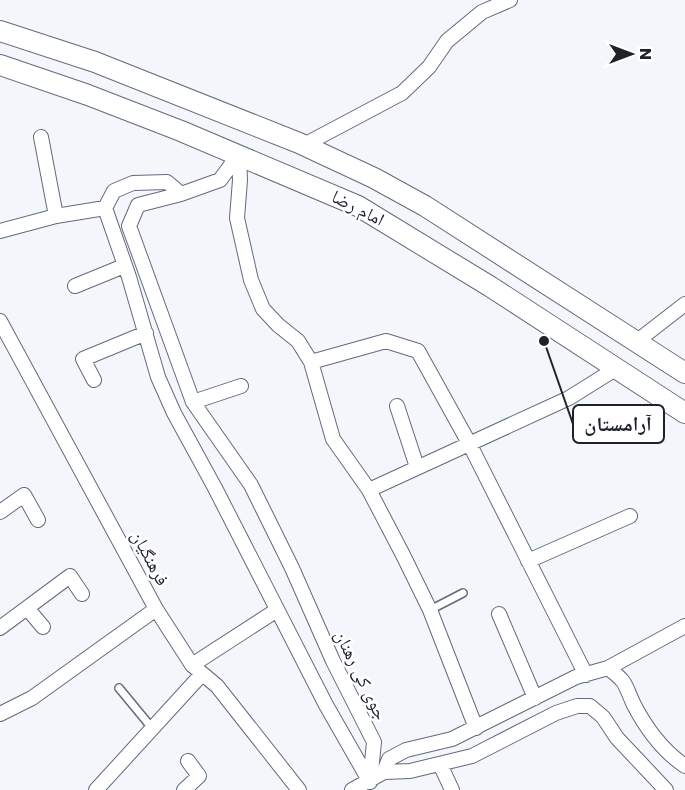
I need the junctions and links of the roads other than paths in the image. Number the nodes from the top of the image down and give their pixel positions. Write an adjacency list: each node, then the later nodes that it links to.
1 (510, 0): 7 (street)
2 (0, 31): 4 (main road, امام رضا)
3 (0, 65): 5 (main road, امام رضا)
4 (145, 82): 5 (main road); 7 (main road, امام رضا)
5 (134, 112): 8 (main road, امام رضا)
6 (40, 136): 11 (street)
7 (304, 145): 18 (main road, امام رضا)
8 (239, 154): 9 (street); 19 (street); 20 (main road, امام رضا)
9 (181, 194): 10 (street); 24 (street, جوی کی رهنان)
10 (105, 208): 11 (street); 13 (street)
11 (56, 216): 12 (street)
12 (0, 231)
13 (124, 266): 14 (street); 17 (street)
14 (75, 286)
15 (685, 304): 18 (street)
16 (0, 321): 37 (street, فرهنگیان)
17 (146, 333): 22 (street); 38 (street)
18 (636, 342): 21 (main road, امام رضا)
19 (311, 363): 27 (street); 29 (street)
20 (617, 368): 26 (main road, امام رضا); 27 (street)
21 (685, 373)
22 (94, 380)
23 (241, 386): 24 (street)
24 (193, 402): 56 (street, جوی کی رهنان)
25 (397, 406): 28 (street)
26 (685, 413)
27 (469, 443): 28 (street); 33 (street)
28 (417, 467): 29 (street)
29 (369, 490): 39 (street)
30 (0, 512): 32 (street)
31 (630, 516): 33 (street)
32 (38, 520)
33 (528, 561): 46 (street)
34 (463, 593): 39 (lane)
35 (82, 594): 36 (street)
36 (27, 608): 42 (street); 43 (street)
37 (156, 609): 45 (street, فرهنگیان); 49 (street)
38 (277, 610): 45 (street); 56 (street)
39 (429, 610): 51 (street)
40 (499, 614): 48 (street)
41 (685, 626): 44 (street)
42 (43, 627)
43 (0, 628)
44 (608, 668): 46 (street); 54 (street)
45 (197, 670): 50 (street); 59 (street, فرهنگیان)
46 (586, 675): 48 (street)
47 (119, 688): 50 (lane)
48 (535, 698): 51 (street)
49 (0, 714)
50 (152, 728): 57 (street)
51 (476, 728): 55 (street)
52 (188, 761): 58 (street)
53 (440, 764): 55 (street); 61 (street); 62 (street)
54 (685, 766)
55 (384, 772): 56 (street)
56 (372, 786): 60 (street)
57 (96, 790)
58 (185, 790)
59 (299, 790)
60 (352, 790)
61 (452, 790)
62 (666, 790)

